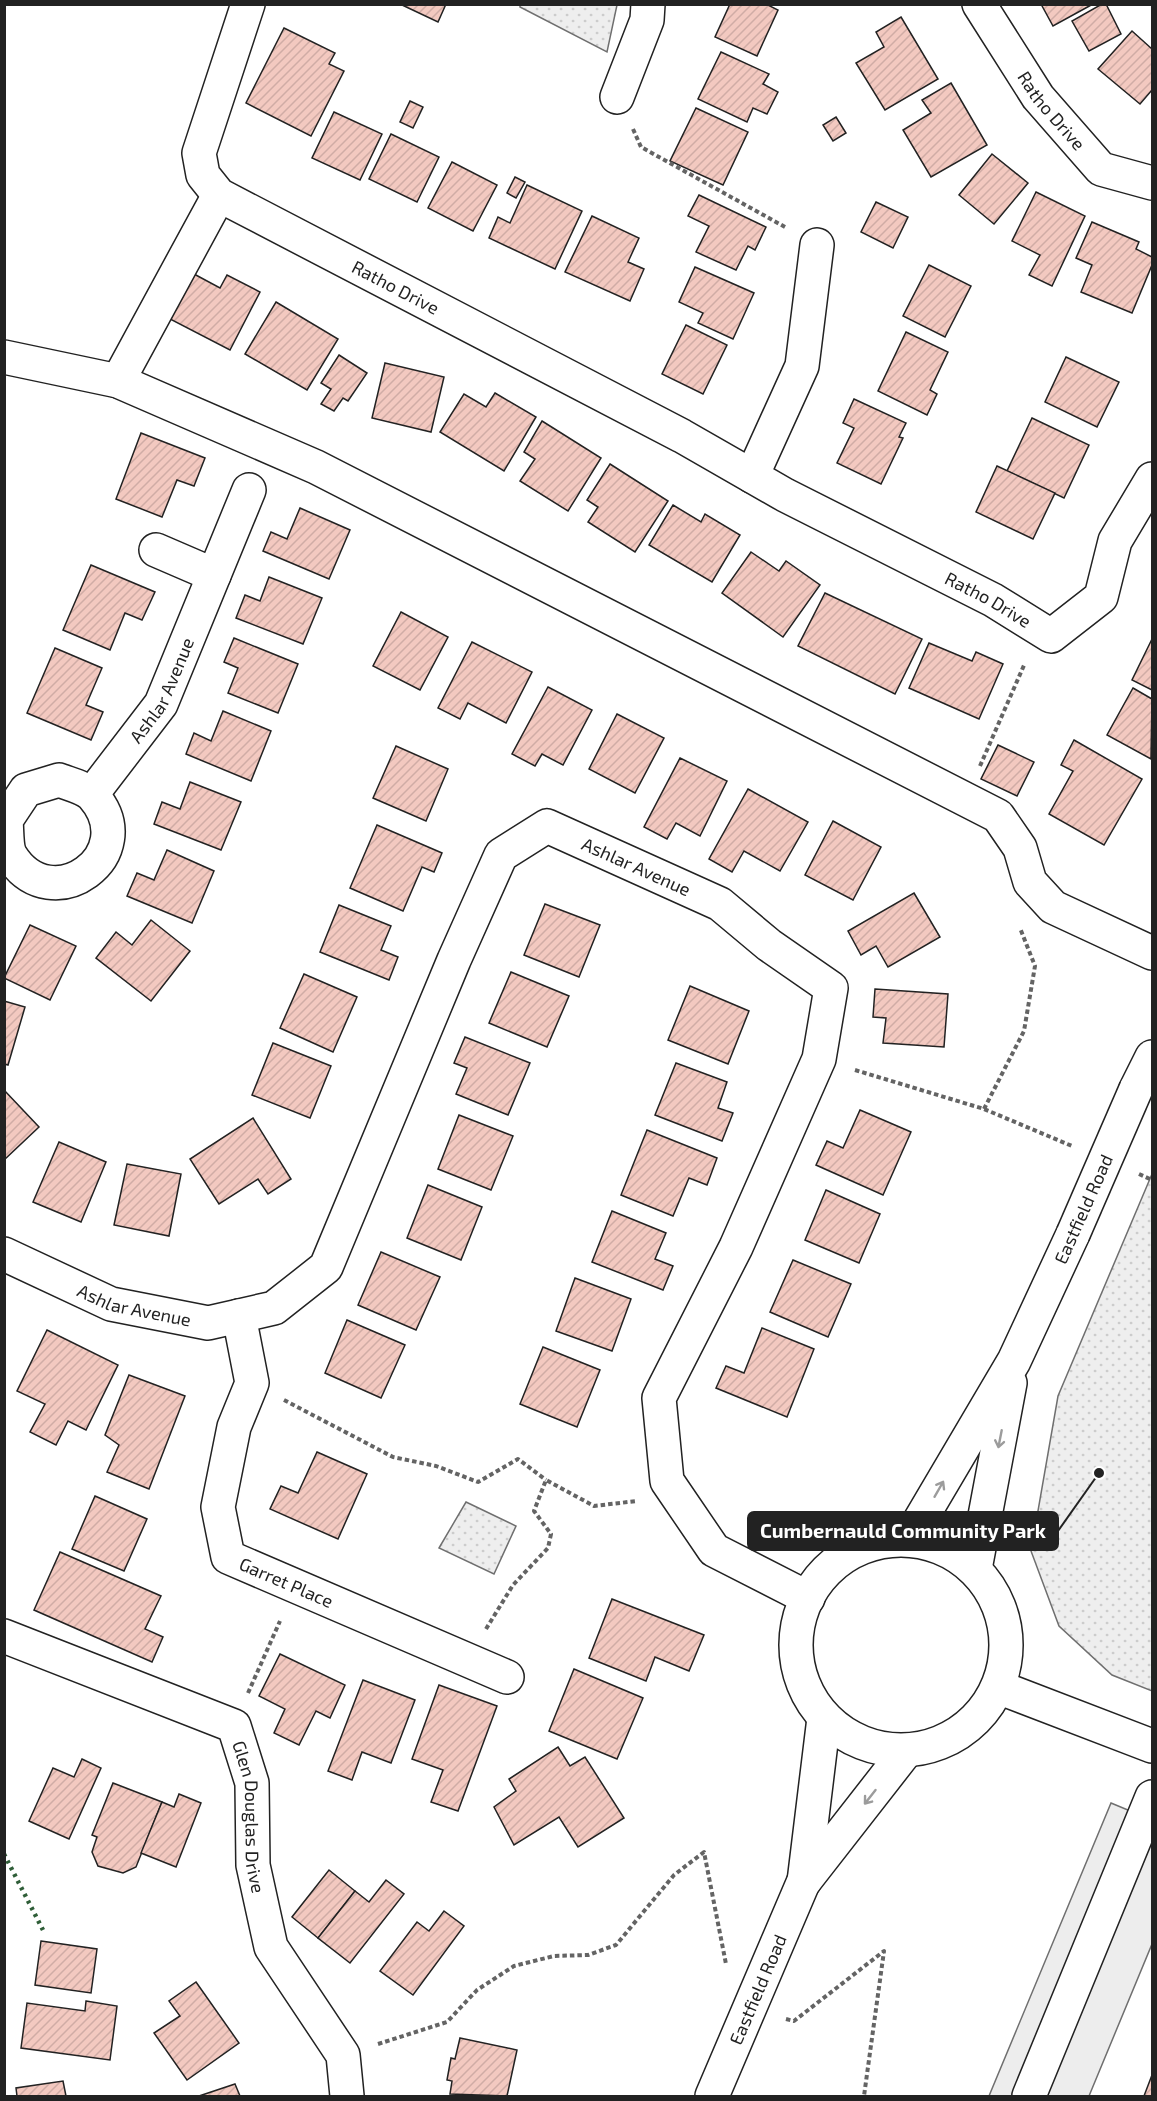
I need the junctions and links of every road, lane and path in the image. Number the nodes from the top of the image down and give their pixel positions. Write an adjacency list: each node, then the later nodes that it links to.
1 (248, 4): 6 (street, Ratho Drive)
2 (648, 4): 4 (street)
3 (978, 4): 5 (street, Ratho Drive)
4 (617, 98): 7 (path)
5 (1152, 183)
6 (219, 195): 9 (street); 10 (street, Ratho Drive)
7 (817, 245): 10 (street)
8 (4, 357): 9 (street)
9 (118, 381): 17 (street)
10 (752, 476): 11 (street, Ratho Drive)
11 (1152, 479)
12 (249, 490): 14 (street, Ashlar Avenue)
13 (156, 550): 14 (street)
14 (214, 574): 15 (street, Ashlar Avenue)
15 (92, 794): 16 (street); 16 (street)
16 (7, 856)
17 (1152, 953)
18 (1152, 1057): 25 (street, Eastfield Road, bridge)
19 (819, 1059): 20 (path); 24 (street, Ashlar Avenue); 28 (street, Ashlar Avenue)
20 (1079, 1149)
21 (1131, 1171): 22 (path)
22 (1152, 1180)
23 (4, 1254): 24 (street, Ashlar Avenue)
24 (239, 1316): 26 (street)
25 (1014, 1361): 29 (street, Eastfield Road, one-way to 25); 30 (street, Eastfield Road, one-way to 30)
26 (252, 1383): 27 (path); 31 (street, Garret Place)
27 (546, 1480): 28 (path); 34 (path)
28 (667, 1481): 32 (street, Ashlar Avenue)
29 (909, 1539): 30 (street); 32 (street)
30 (975, 1569): 36 (street)
31 (295, 1587): 34 (street, Garret Place); 38 (path)
32 (808, 1598): 37 (street)
33 (4, 1636): 38 (street, Glen Douglas Drive)
34 (467, 1660): 35 (street, Garret Place)
35 (507, 1677)
36 (999, 1687): 39 (street); 40 (street)
37 (824, 1718): 40 (street); 42 (street, Eastfield Road)
38 (234, 1726): 44 (street, Glen Douglas Drive)
39 (1152, 1746)
40 (906, 1751): 42 (street, Eastfield Road, one-way to 42)
41 (1152, 1797): 48 (street)
42 (804, 1883): 43 (street, Eastfield Road)
43 (750, 2008): 44 (path); 46 (street, Eastfield Road); 47 (path)
44 (342, 2055): 45 (street, Glen Douglas Drive)
45 (347, 2097)
46 (712, 2097)
47 (864, 2097)
48 (1029, 2097)

